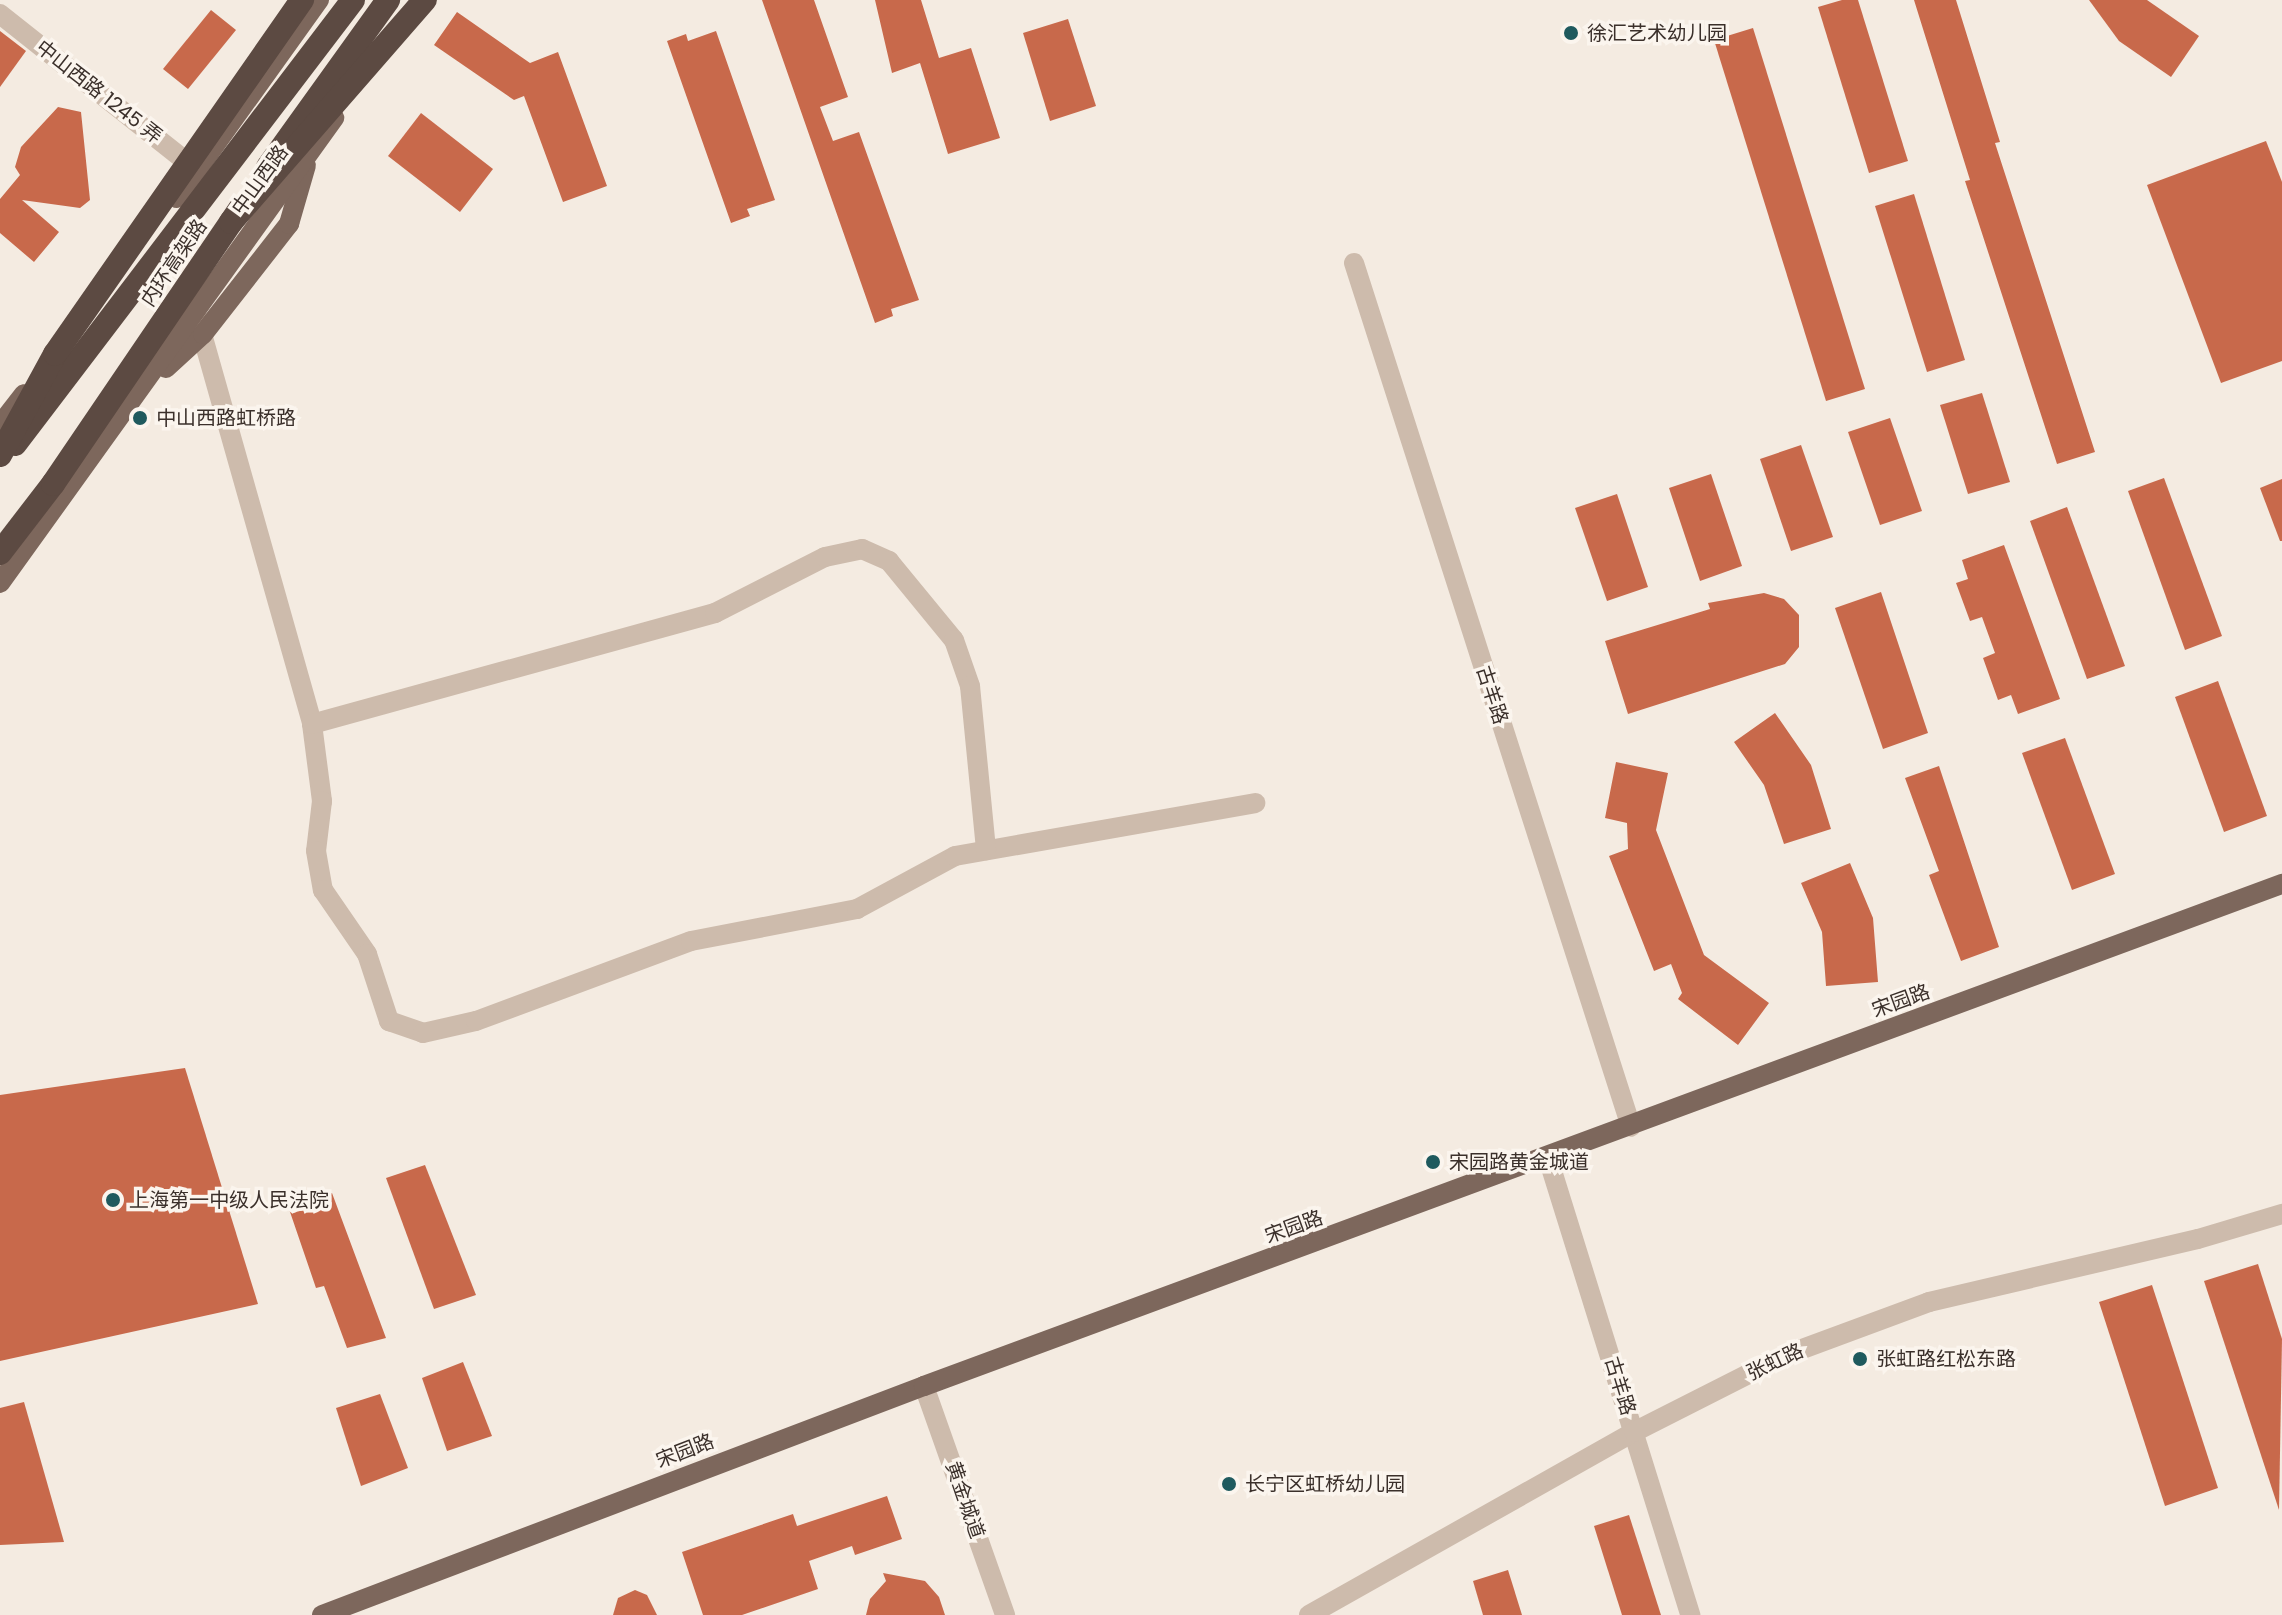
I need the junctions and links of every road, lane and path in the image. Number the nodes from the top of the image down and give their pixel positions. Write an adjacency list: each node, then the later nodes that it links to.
1 (302, 0): 16 (highway, bridge)
2 (319, 0): 9 (main road)
3 (353, 0): 17 (highway, 内环高架路)
4 (388, 0): 10 (highway, 内环高架路, bridge)
5 (418, 0): 8 (main road, 中山西路)
6 (425, 0): 10 (highway, bridge)
7 (0, 14): 9 (street, 中山西路 1245 弄)
8 (310, 151): 12 (main road, 中山西路); 13 (main road)
9 (198, 171): 15 (main road)
10 (231, 222): 18 (highway, 内环高架路)
11 (1354, 263): 24 (street, 古羊路)
12 (196, 312): 13 (street); 14 (main road, 中山西路)
13 (203, 334): 14 (main road); 20 (street)
14 (136, 395): 19 (main road, 中山西路)
15 (0, 425)
16 (0, 455)
17 (0, 463)
18 (0, 553)
19 (0, 583)
20 (312, 724): 22 (street); 22 (street)
21 (1255, 803): 22 (street)
22 (986, 850)
23 (2282, 884): 24 (main road, 宋园路)
24 (1631, 1127): 25 (main road, 宋园路)
25 (1548, 1158): 27 (main road, 宋园路); 28 (street, 古羊路)
26 (2282, 1214): 28 (street, 张虹路)
27 (924, 1386): 29 (main road, 宋园路); 30 (street, 黄金城道)
28 (1634, 1432): 31 (street, 张虹路); 32 (street, 古羊路)
29 (329, 1614)
30 (1005, 1615)
31 (1309, 1615)
32 (1690, 1615)

